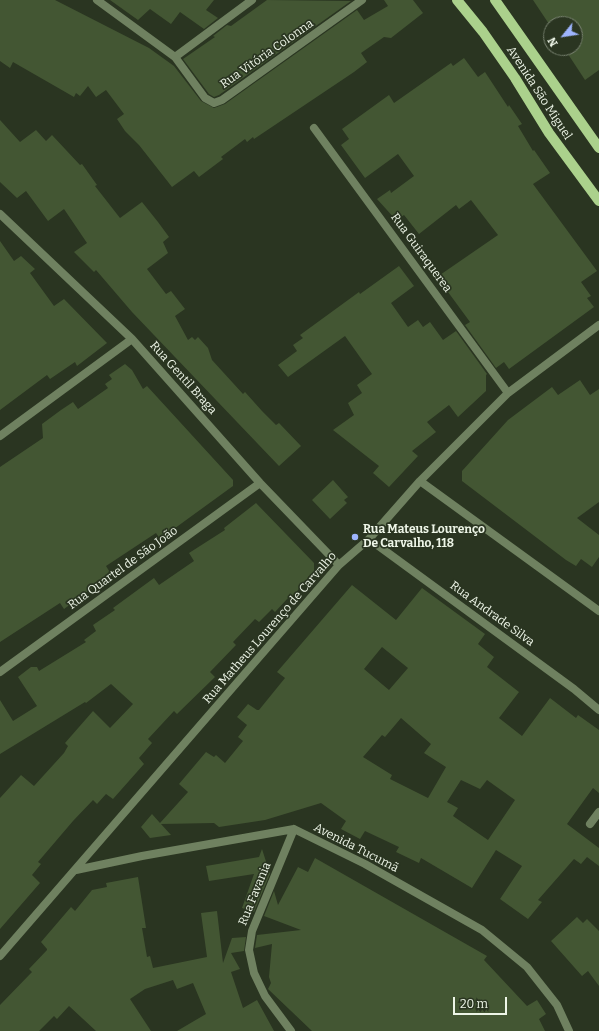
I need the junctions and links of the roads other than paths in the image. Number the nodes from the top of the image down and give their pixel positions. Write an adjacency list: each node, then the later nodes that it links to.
1 (97, 0): 6 (street)
2 (252, 0): 6 (street)
3 (362, 0): 6 (street, Rua Vitória Colonna)
4 (457, 0): 9 (main road, Avenida São Miguel)
5 (495, 0): 8 (main road, Avenida São Miguel)
6 (175, 57)
7 (314, 128): 13 (street, Rua Guiraquerea)
8 (599, 148)
9 (599, 201)
10 (0, 214): 12 (street, Rua Gentil Braga)
11 (599, 325): 13 (street, Rua Matheus Lourenço de Carvalho)
12 (132, 339): 14 (street); 16 (street, Rua Gentil Braga)
13 (508, 393): 15 (street, Rua Matheus Lourenço de Carvalho)
14 (0, 436)
15 (420, 481): 17 (street, Rua Matheus Lourenço de Carvalho); 19 (street)
16 (260, 483): 18 (street, Rua Gentil Braga); 20 (street, Rua Quartel de São João)
17 (369, 539): 18 (street, Rua Matheus Lourenço de Carvalho); 21 (street, Rua Andrade Silva)
18 (339, 565): 25 (street, Rua Matheus Lourenço de Carvalho)
19 (599, 611)
20 (0, 672)
21 (599, 710)
22 (599, 812): 23 (street)
23 (590, 824)
24 (294, 829): 25 (street, Avenida Tucumã); 27 (street, Rua Favania); 28 (street, Avenida Tucumã)
25 (76, 870): 26 (street, Rua Matheus Lourenço de Carvalho)
26 (0, 956)
27 (291, 1031)
28 (569, 1031)

